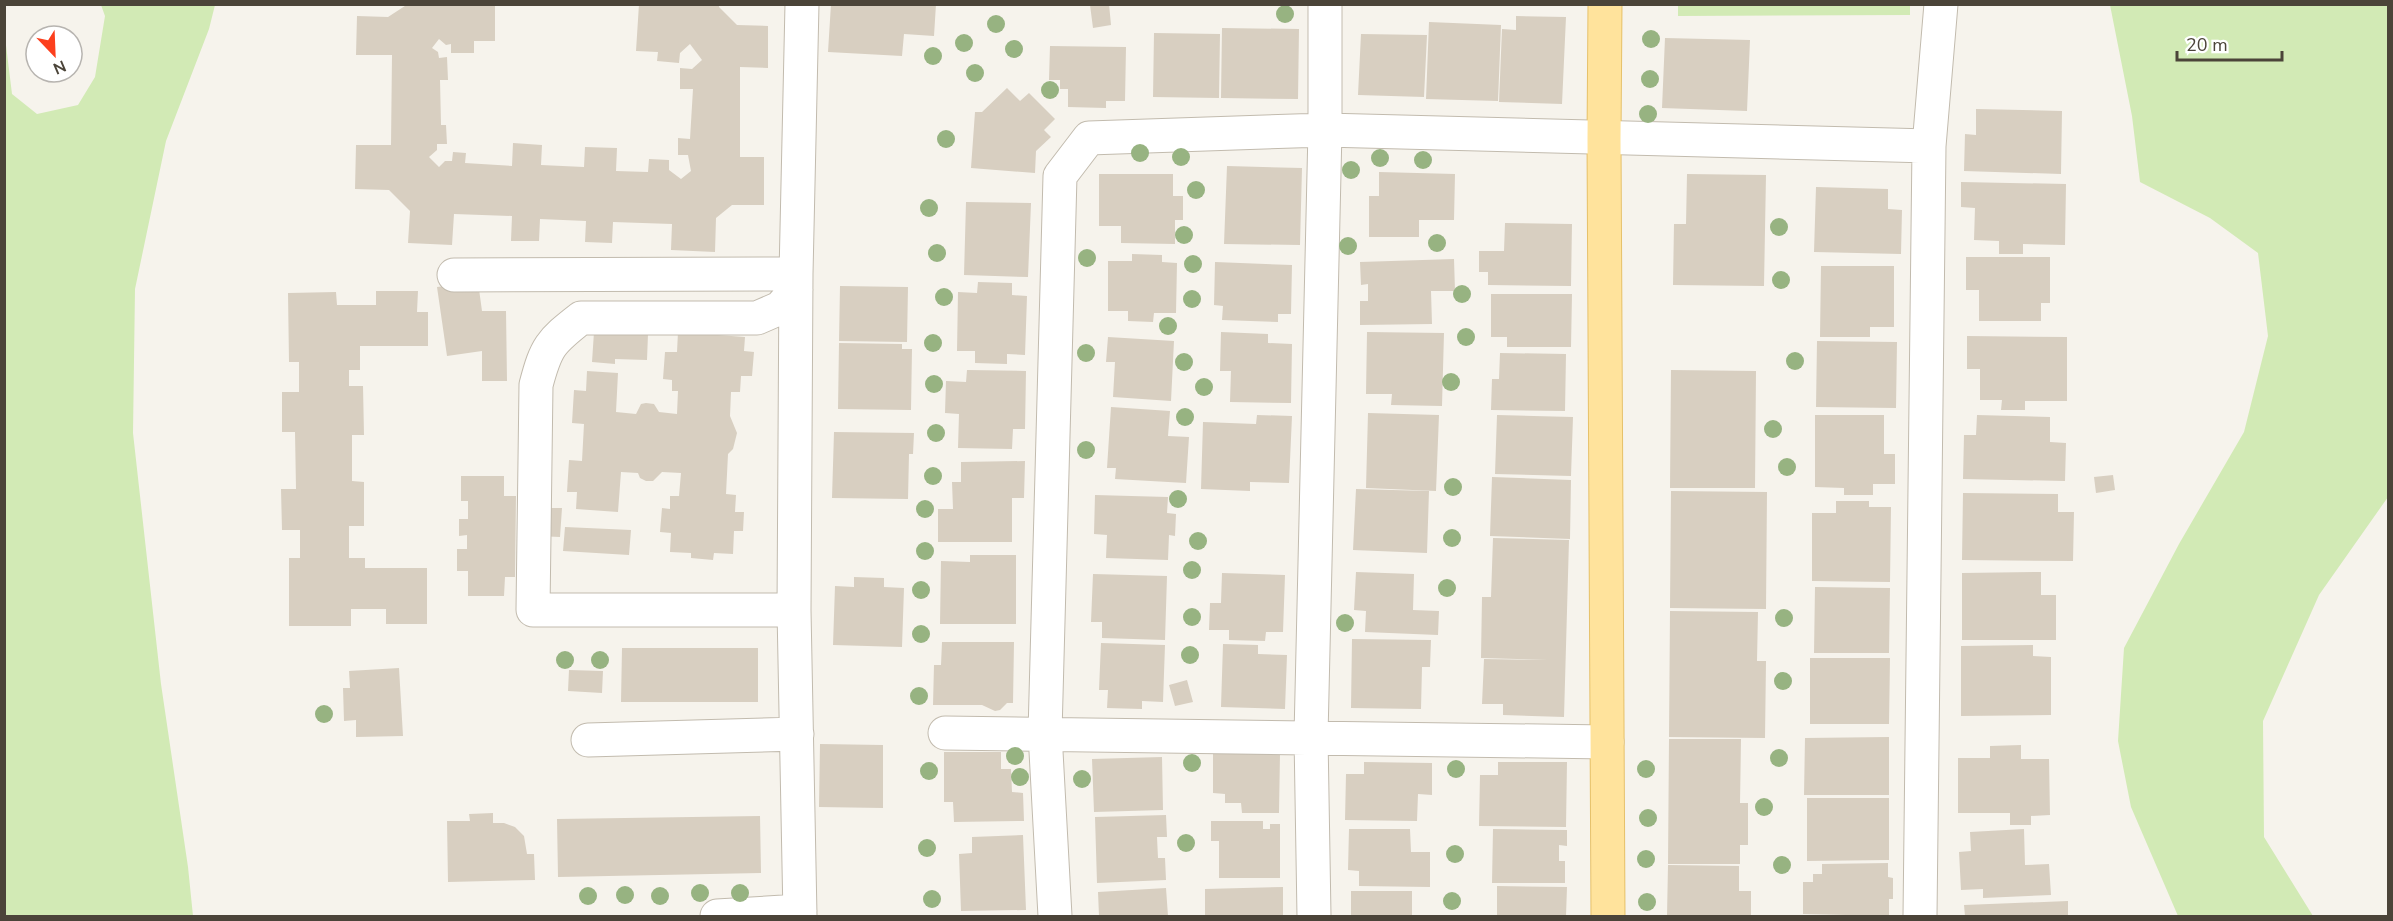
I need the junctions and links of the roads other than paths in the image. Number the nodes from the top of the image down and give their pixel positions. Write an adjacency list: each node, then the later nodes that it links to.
1 (802, 4): 9 (street)
2 (1325, 4): 5 (street)
3 (1605, 4): 6 (main road)
4 (1941, 4): 7 (street)
5 (1326, 130): 6 (street); 12 (street); 14 (street)
6 (1604, 139): 7 (street); 16 (main road)
7 (1929, 146): 22 (street)
8 (454, 275): 9 (street)
9 (796, 282): 10 (street); 10 (street)
10 (794, 610): 13 (street)
11 (945, 732): 12 (street)
12 (1045, 733): 14 (street); 19 (street)
13 (797, 734): 15 (street); 17 (street)
14 (1311, 736): 16 (street); 20 (street)
15 (588, 740)
16 (1607, 742): 21 (main road)
17 (800, 914): 18 (street)
18 (717, 916)
19 (1055, 916)
20 (1314, 916)
21 (1608, 916)
22 (1920, 916)

